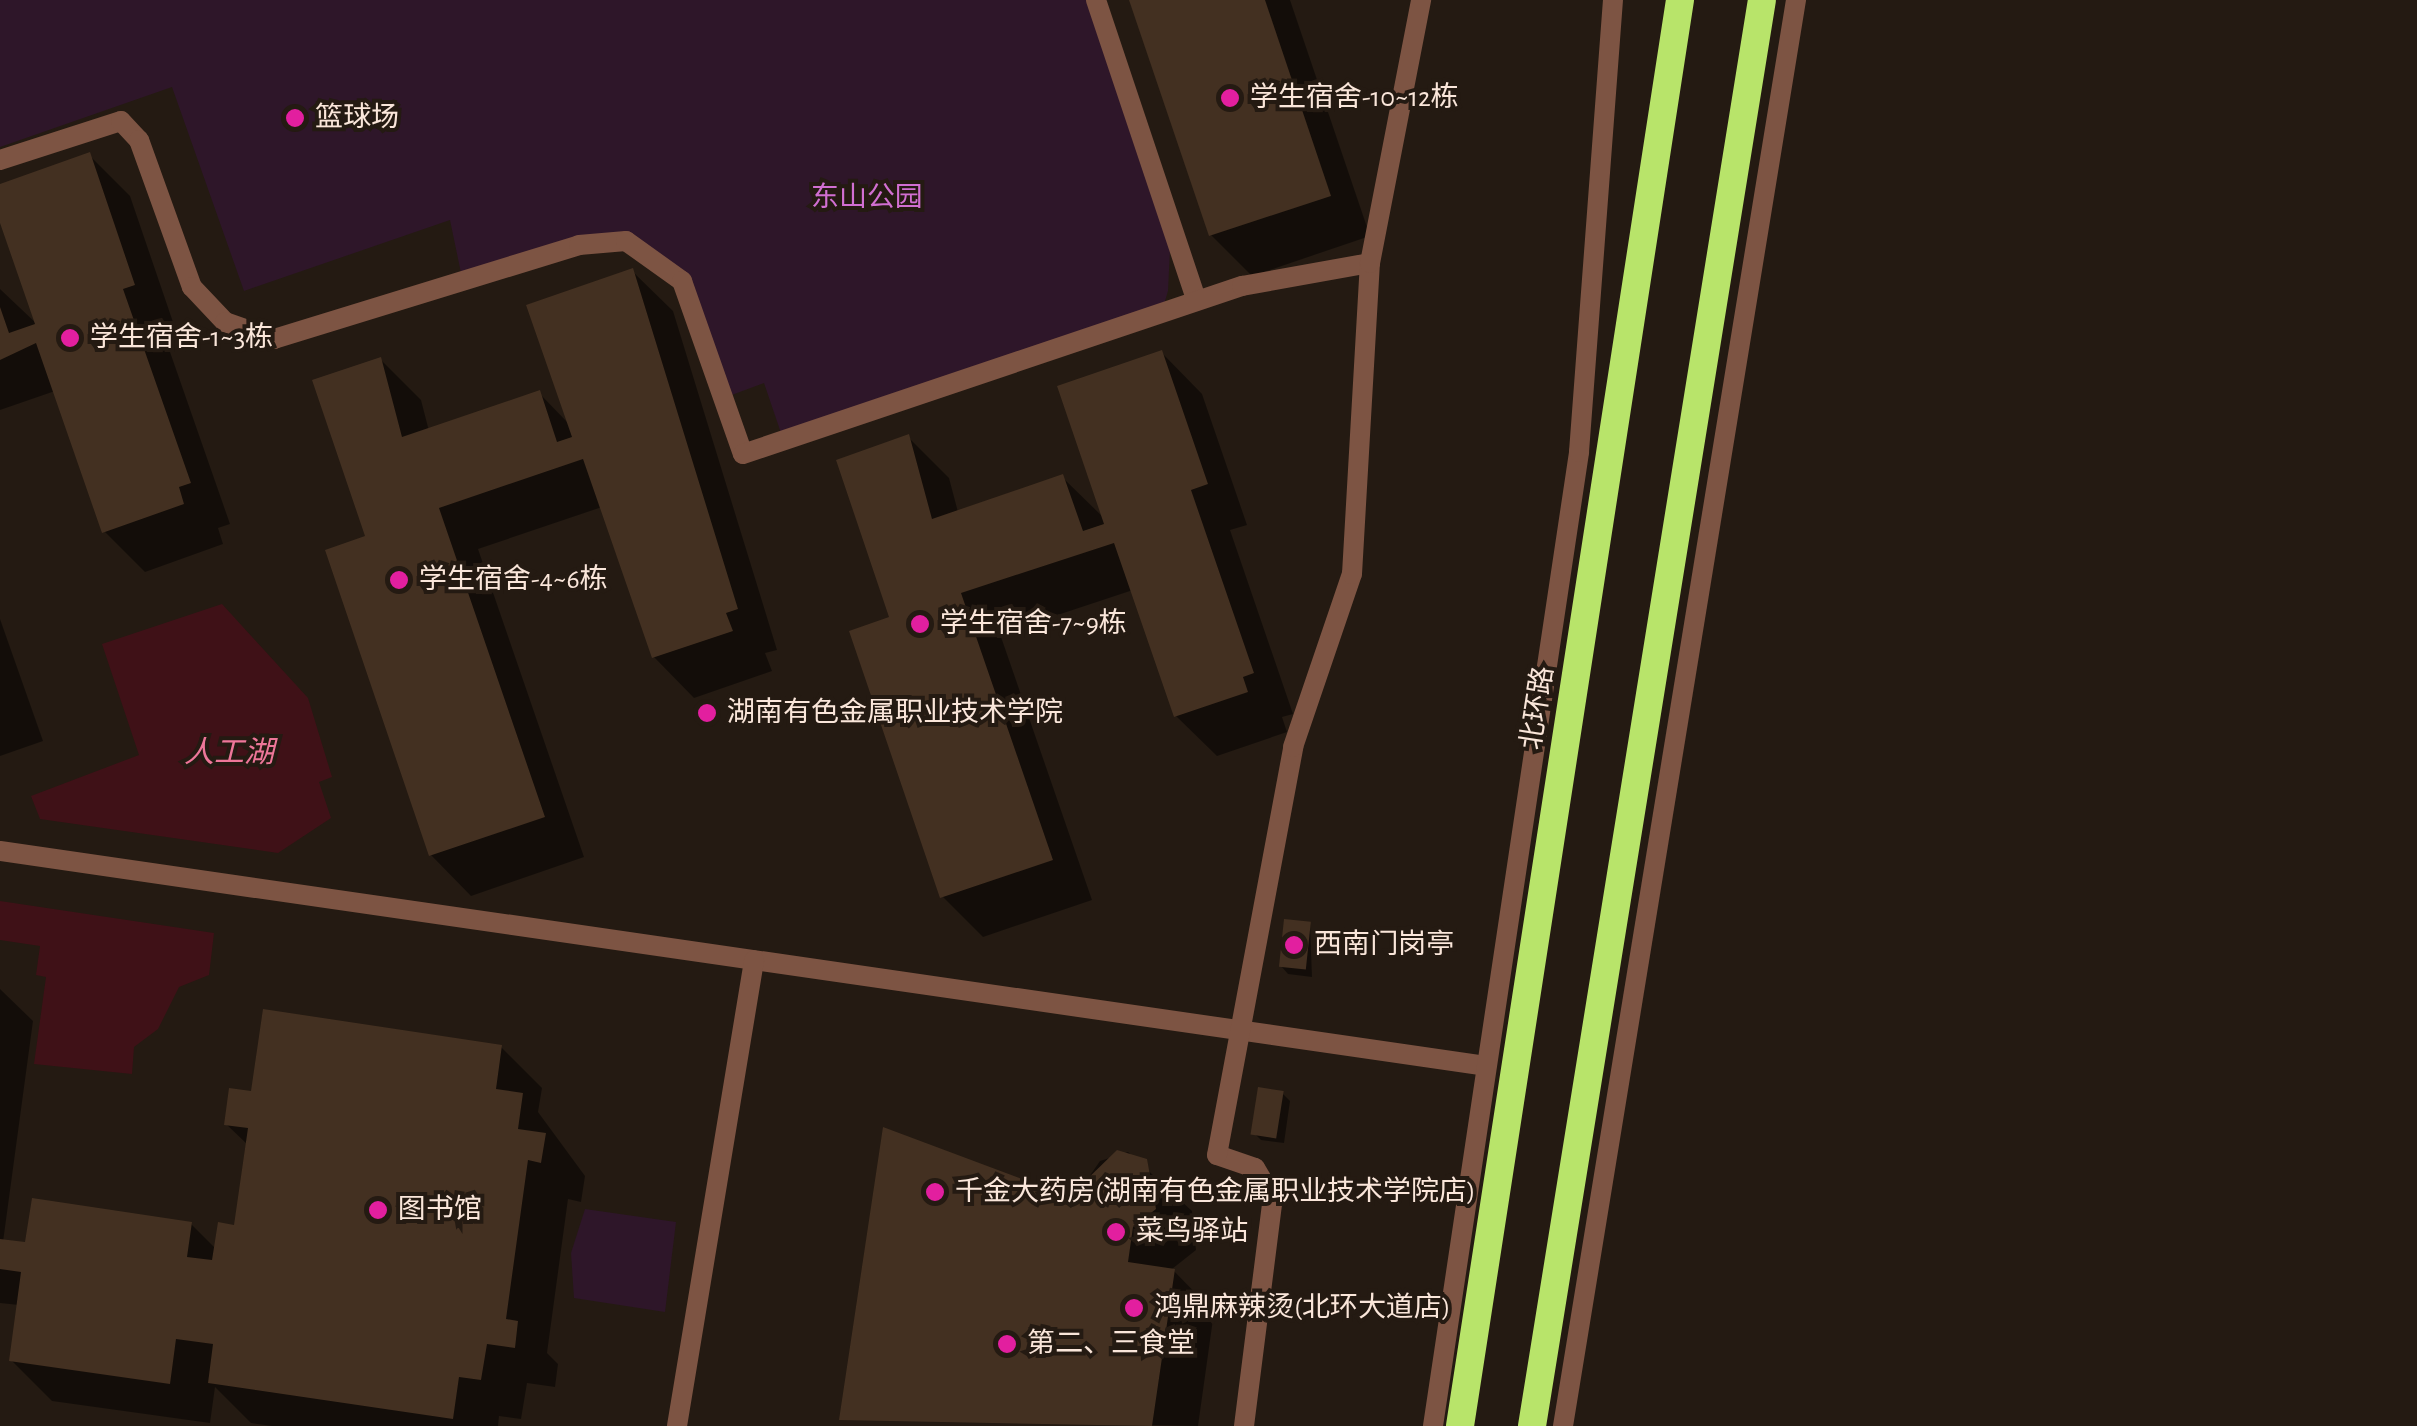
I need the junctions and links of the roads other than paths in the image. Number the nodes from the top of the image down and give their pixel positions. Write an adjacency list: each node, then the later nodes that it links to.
1 (1096, 0): 11 (street)
2 (1421, 0): 10 (street)
3 (1613, 0): 15 (street)
4 (1662, 0): 8 (highway)
5 (1680, 0): 8 (highway, 北环路)
6 (1762, 0): 20 (highway)
7 (1796, 0): 21 (street)
8 (1660, 130): 19 (highway, 北环路)
9 (0, 160): 11 (street)
10 (1370, 263): 11 (street); 14 (street)
11 (1197, 301)
12 (0, 852): 13 (street)
13 (754, 960): 14 (street); 16 (street)
14 (1236, 1029): 15 (street); 17 (street)
15 (1486, 1066): 18 (street)
16 (677, 1426)
17 (1244, 1426)
18 (1434, 1426)
19 (1460, 1426)
20 (1532, 1426)
21 (1563, 1426)

